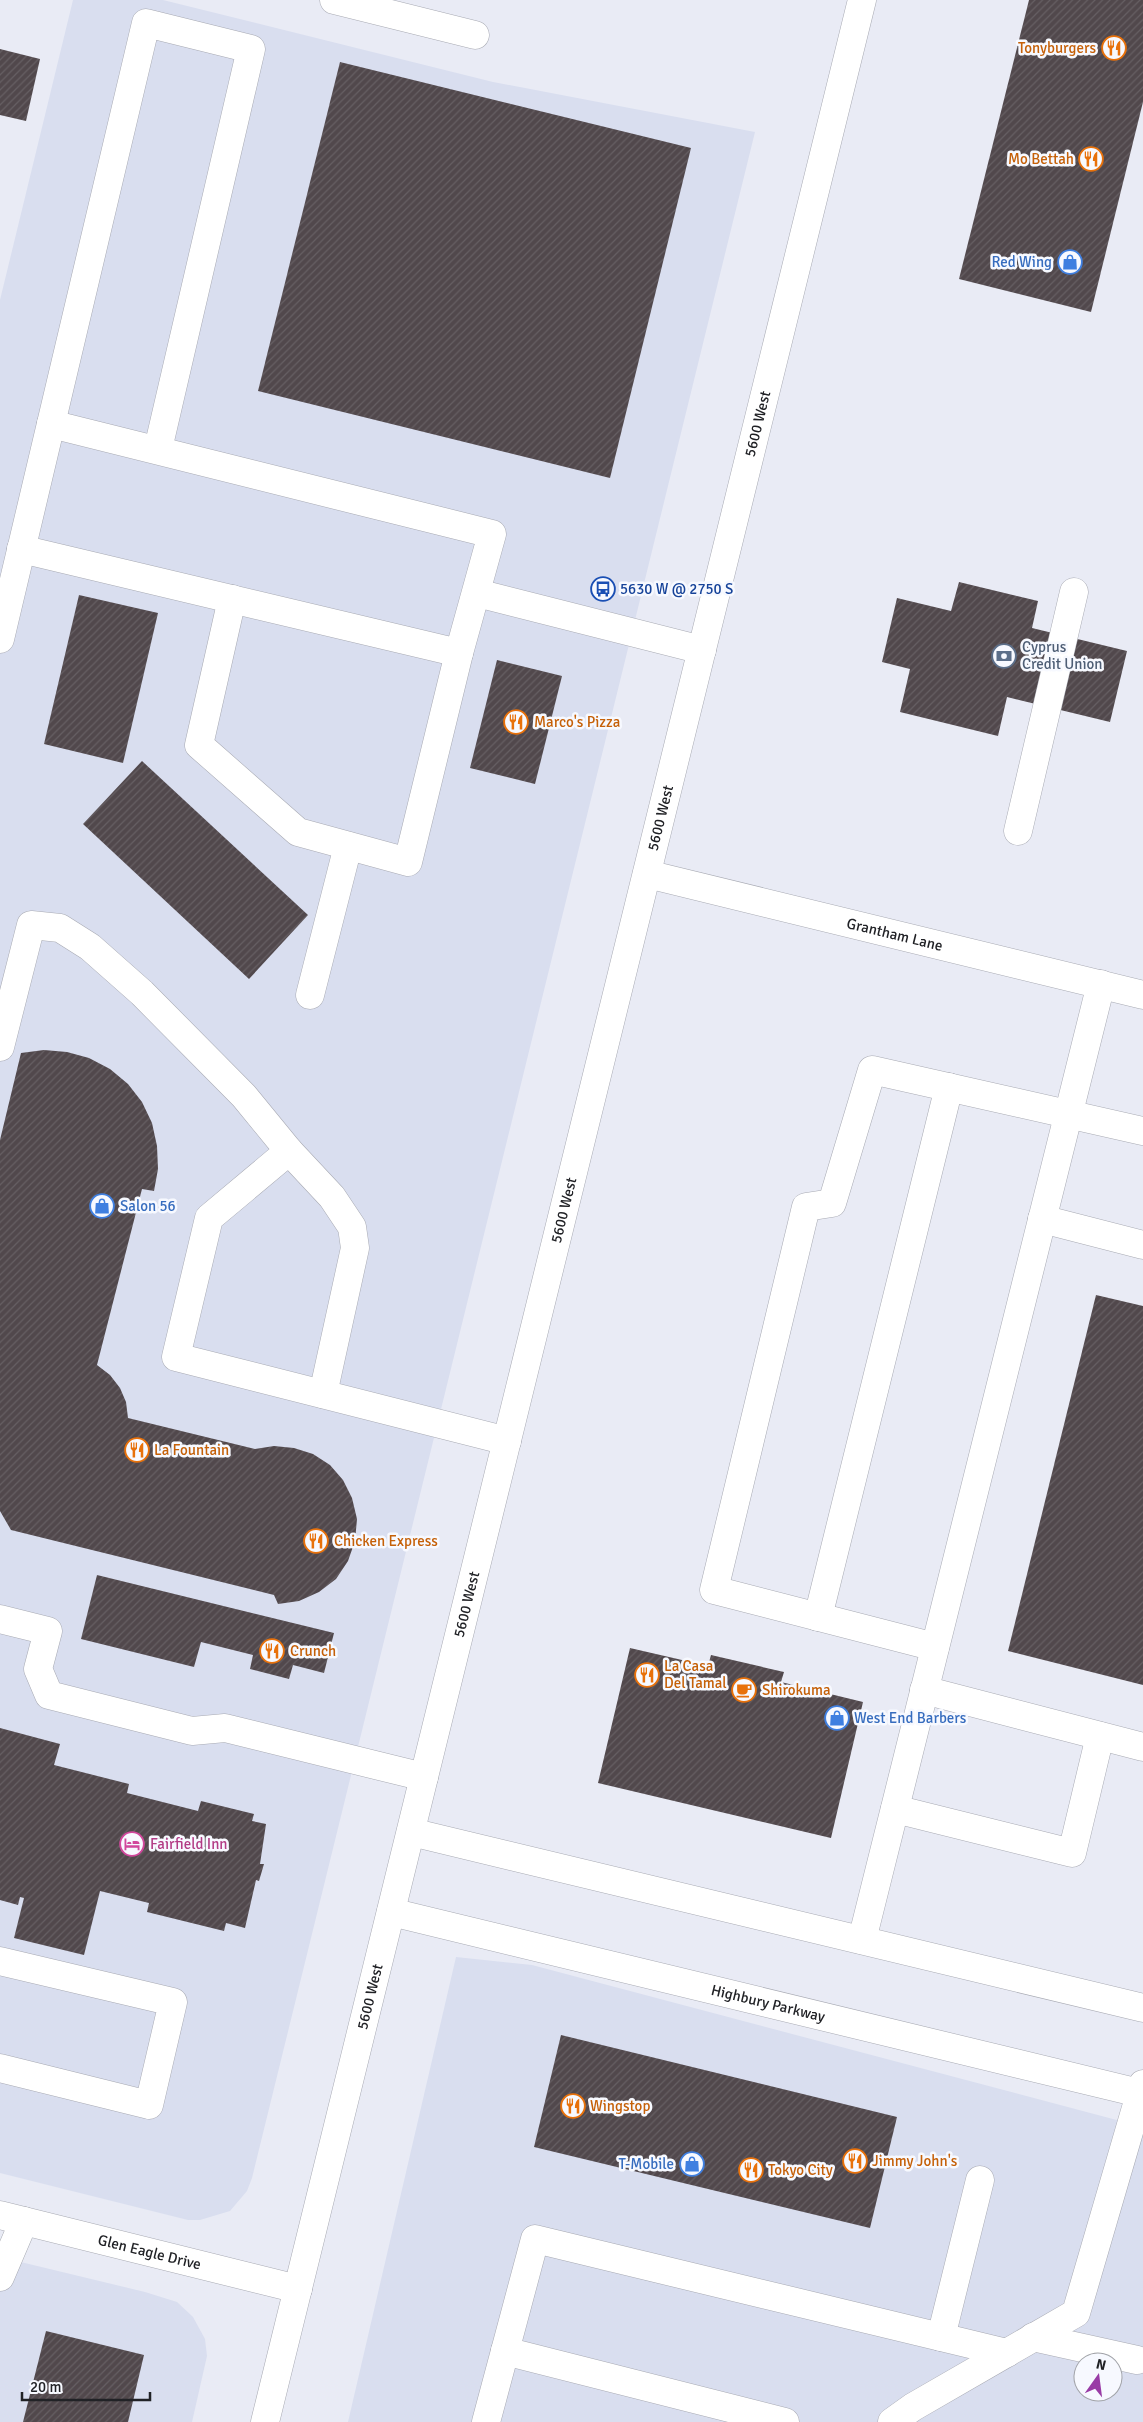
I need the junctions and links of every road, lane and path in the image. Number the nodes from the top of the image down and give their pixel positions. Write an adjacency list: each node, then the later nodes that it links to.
1 (334, 0): 3 (main road)
2 (862, 0): 11 (main road, 5600 West)
3 (475, 35)
4 (51, 424): 5 (main road); 5 (main road); 6 (main road)
5 (158, 449): 8 (main road)
6 (21, 549): 9 (main road); 10 (main road)
7 (1074, 592): 13 (main road)
8 (476, 593): 11 (main road); 12 (main road)
9 (232, 599): 12 (main road); 14 (main road)
10 (0, 639)
11 (702, 650): 15 (main road, 5600 West)
12 (460, 653): 14 (main road)
13 (1018, 831)
14 (348, 846): 18 (main road)
15 (647, 874): 16 (main road, Grantham Lane); 27 (main road, 5600 West)
16 (1101, 984): 17 (main road, Grantham Lane); 21 (main road)
17 (1143, 995)
18 (310, 996)
19 (0, 1047): 23 (main road)
20 (949, 1087): 21 (main road); 28 (main road); 28 (main road)
21 (1069, 1114): 22 (main road); 24 (main road)
22 (1143, 1131)
23 (289, 1151): 26 (main road); 26 (main road)
24 (1042, 1219): 25 (main road); 30 (main road)
25 (1143, 1245)
26 (323, 1394): 27 (main road)
27 (507, 1441): 34 (main road, 5600 West)
28 (818, 1617): 30 (main road)
29 (0, 1619): 34 (main road)
30 (935, 1648): 31 (main road)
31 (924, 1690): 32 (main road); 35 (main road)
32 (1100, 1736): 33 (main road); 35 (main road)
33 (1143, 1747)
34 (424, 1777): 36 (main road, 5600 West)
35 (895, 1809): 38 (main road)
36 (411, 1832): 37 (main road, 5600 West); 38 (main road)
37 (391, 1912): 42 (main road, Highbury Parkway); 46 (main road, 5600 West)
38 (862, 1940): 40 (main road)
39 (0, 1961): 41 (main road)
40 (1143, 2008)
41 (0, 2068)
42 (1142, 2091): 48 (main road)
43 (980, 2180): 47 (main road)
44 (12, 2218): 45 (main road); 46 (main road, Glen Eagle Drive)
45 (0, 2277)
46 (298, 2289): 52 (main road, 5600 West)
47 (941, 2337): 49 (main road); 50 (main road)
48 (1033, 2337): 50 (main road); 51 (main road)
49 (505, 2351): 53 (main road); 54 (main road)
50 (1007, 2353): 55 (main road)
51 (1137, 2360)
52 (265, 2422)
53 (486, 2422)
54 (785, 2422)
55 (892, 2422)

